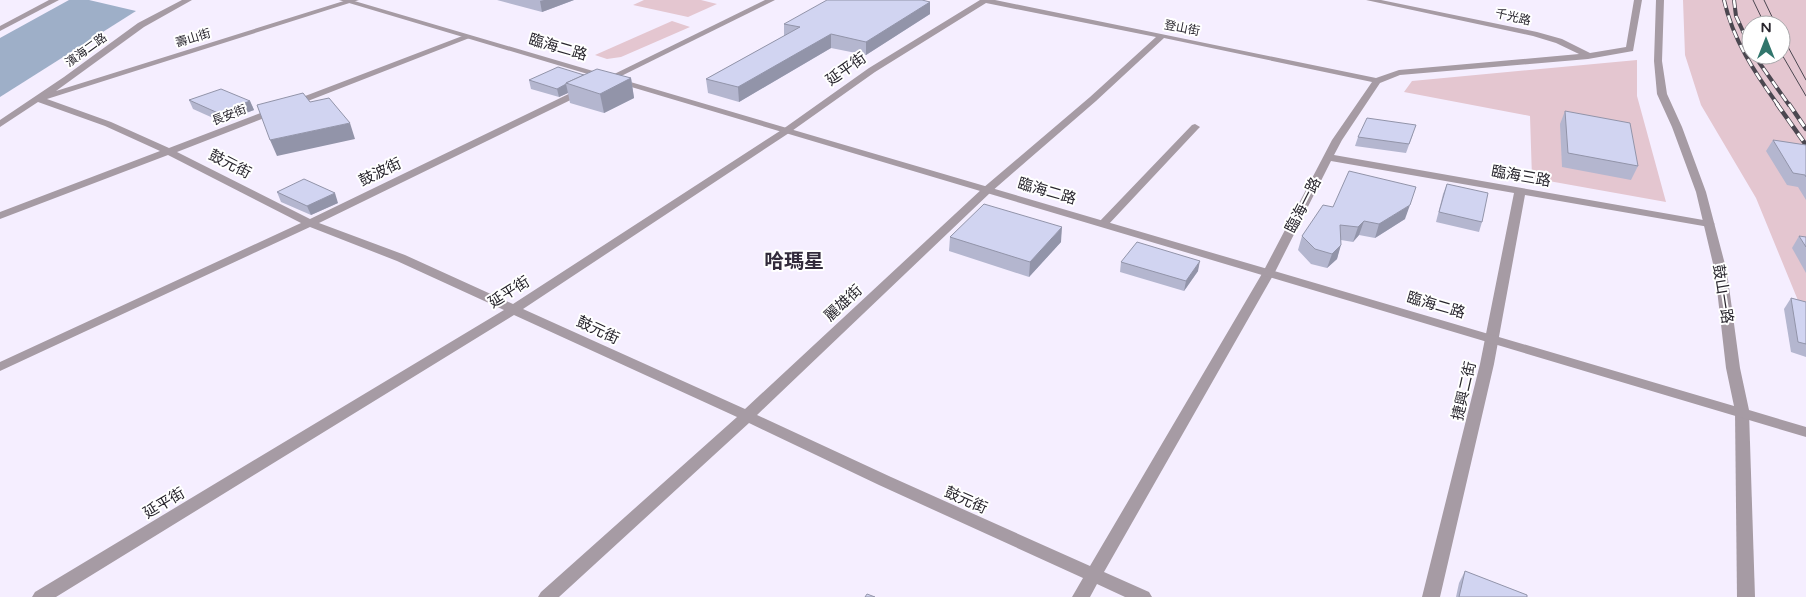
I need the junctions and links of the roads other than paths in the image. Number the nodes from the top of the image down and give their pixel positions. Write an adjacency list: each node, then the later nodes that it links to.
1 (55, 0): 9 (street)
2 (188, 0): 15 (street, 濱海二路)
3 (771, 0): 13 (street, 鼓波街)
4 (984, 0): 10 (street, 登山街); 18 (street, 延平街)
5 (1370, 0): 12 (street, 千光路)
6 (1638, 0): 12 (street)
7 (1660, 0): 26 (street, 鼓山一路)
8 (349, 1): 11 (street, 臨海二路); 15 (street, 壽山街)
9 (0, 29)
10 (1162, 36): 14 (street, 登山街); 21 (street, 麗雄街)
11 (468, 37): 13 (street, 臨海二路); 19 (street, 長安街)
12 (1588, 56): 14 (street)
13 (609, 78): 18 (street, 臨海二路); 24 (street, 鼓波街)
14 (1377, 81): 20 (street, 臨海一路)
15 (38, 99): 16 (street, 濱海二路); 19 (street, 鼓元街)
16 (0, 124)
17 (1195, 127): 25 (street)
18 (786, 131): 21 (street, 臨海二路); 28 (street, 延平街)
19 (168, 152): 23 (street, 長安街); 24 (street, 鼓元街)
20 (1328, 157): 22 (street, 臨海三路); 27 (street, 臨海一路)
21 (986, 190): 25 (street, 臨海二路); 32 (street, 麗雄街)
22 (1520, 192): 26 (street, 臨海三路); 29 (street, 捷興二街)
23 (0, 216)
24 (310, 222): 28 (street, 鼓元街); 30 (street, 鼓波街)
25 (1103, 224): 27 (street, 臨海二路)
26 (1709, 224): 31 (street, 鼓山一路)
27 (1269, 272): 29 (street, 臨海二路); 34 (street, 臨海一路)
28 (513, 310): 32 (street, 鼓元街); 35 (street, 延平街)
29 (1493, 338): 31 (street, 臨海二路); 39 (street, 捷興二街)
30 (0, 367)
31 (1742, 412): 33 (street, 臨海二路); 40 (street, 鼓山一路)
32 (747, 416): 34 (street, 鼓元街); 36 (street, 麗雄街)
33 (1806, 432)
34 (1093, 574): 37 (street, 臨海一路); 38 (street, 鼓元街)
35 (41, 597)
36 (547, 597)
37 (1081, 597)
38 (1143, 597)
39 (1431, 597)
40 (1746, 597)

